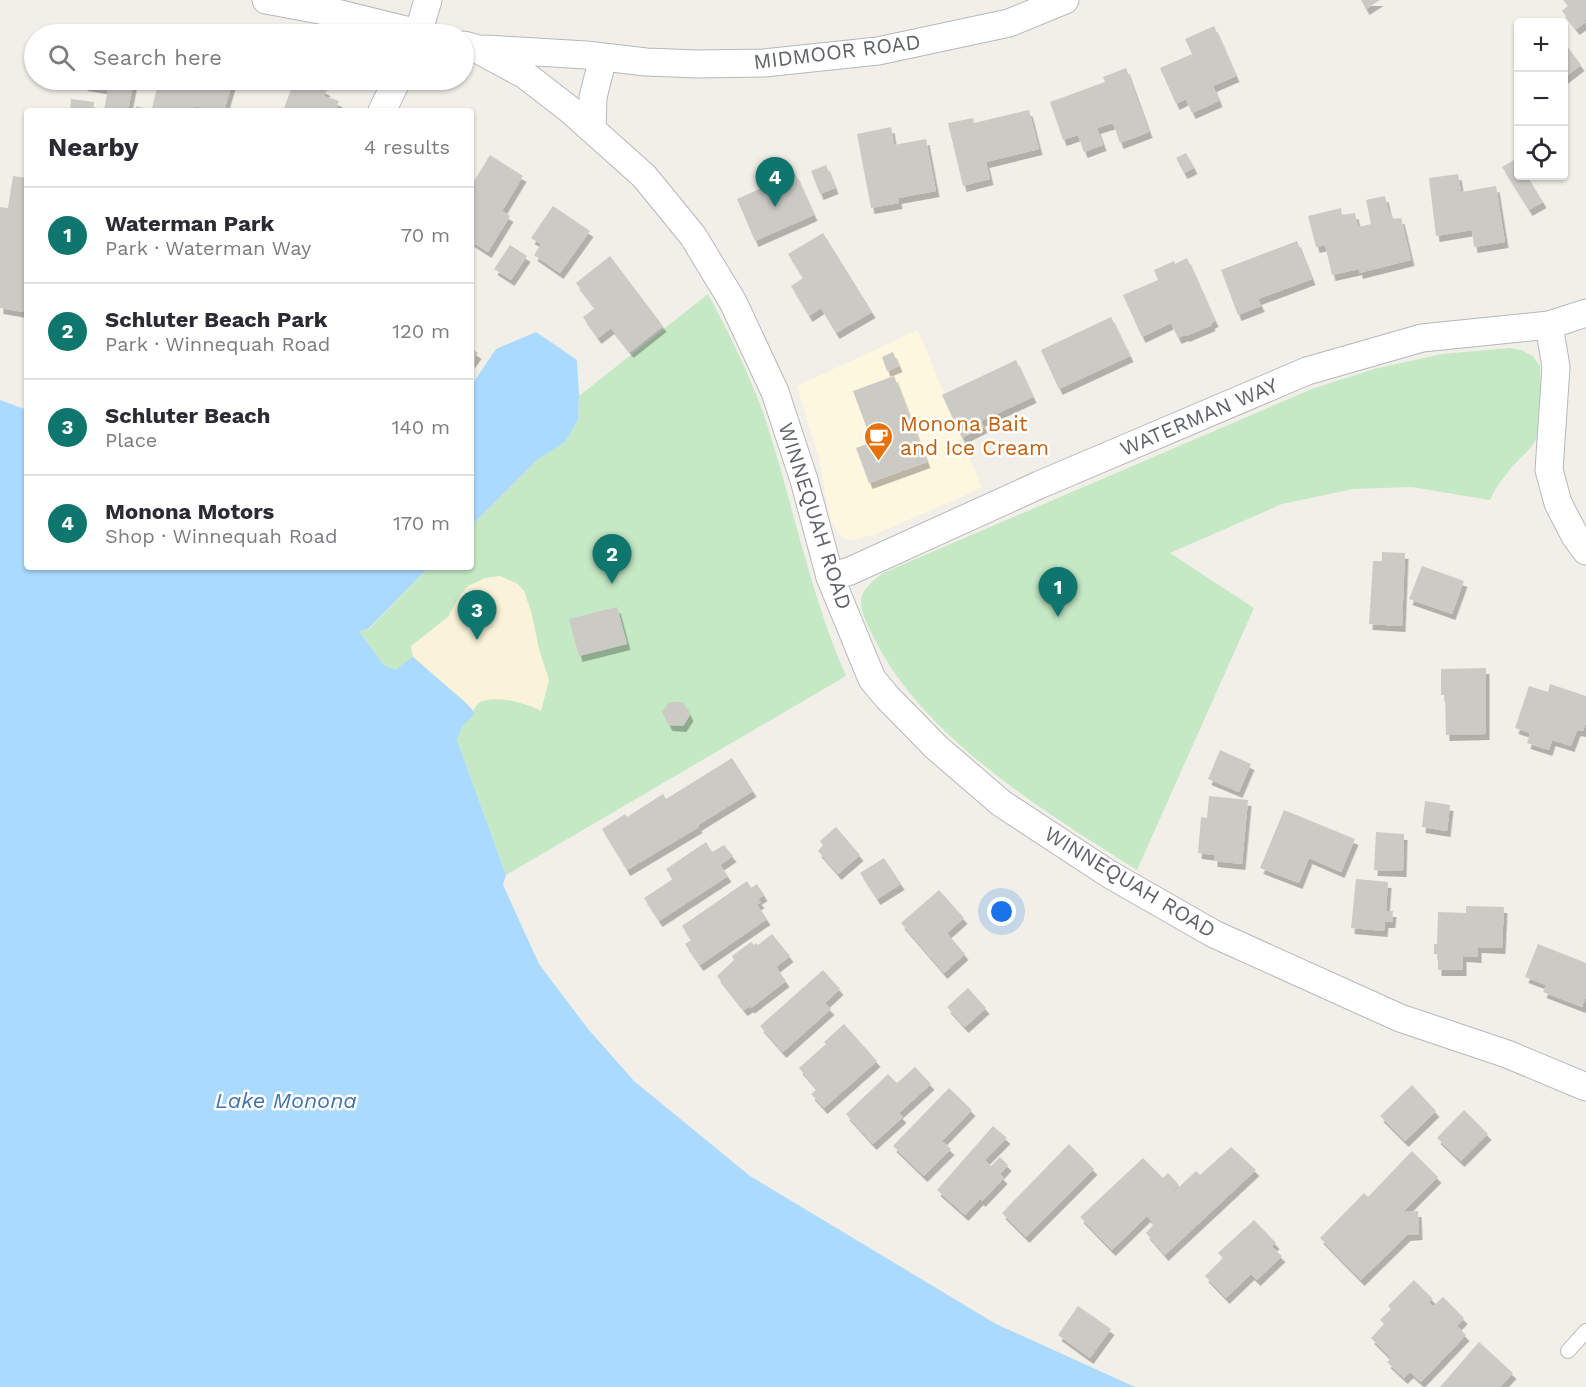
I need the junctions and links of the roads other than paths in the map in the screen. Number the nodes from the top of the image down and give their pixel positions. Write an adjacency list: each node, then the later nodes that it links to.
1 (266, 0): 4 (street)
2 (429, 0): 5 (street)
3 (1065, 0): 8 (street, MIDMOOR ROAD)
4 (380, 24)
5 (422, 24)
6 (474, 46): 8 (street, MIDMOOR ROAD)
7 (474, 48): 11 (street, WINNEQUAH ROAD)
8 (603, 58): 11 (street)
9 (392, 90): 10 (street)
10 (383, 108)
11 (592, 129): 15 (street, WINNEQUAH ROAD)
12 (1586, 313): 13 (street, WATERMAN WAY)
13 (1549, 325): 14 (street); 15 (street, WATERMAN WAY)
14 (1586, 551)
15 (830, 577): 16 (street, WINNEQUAH ROAD)
16 (1586, 1087)
17 (1586, 1330): 18 (lane)
18 (1568, 1351)

